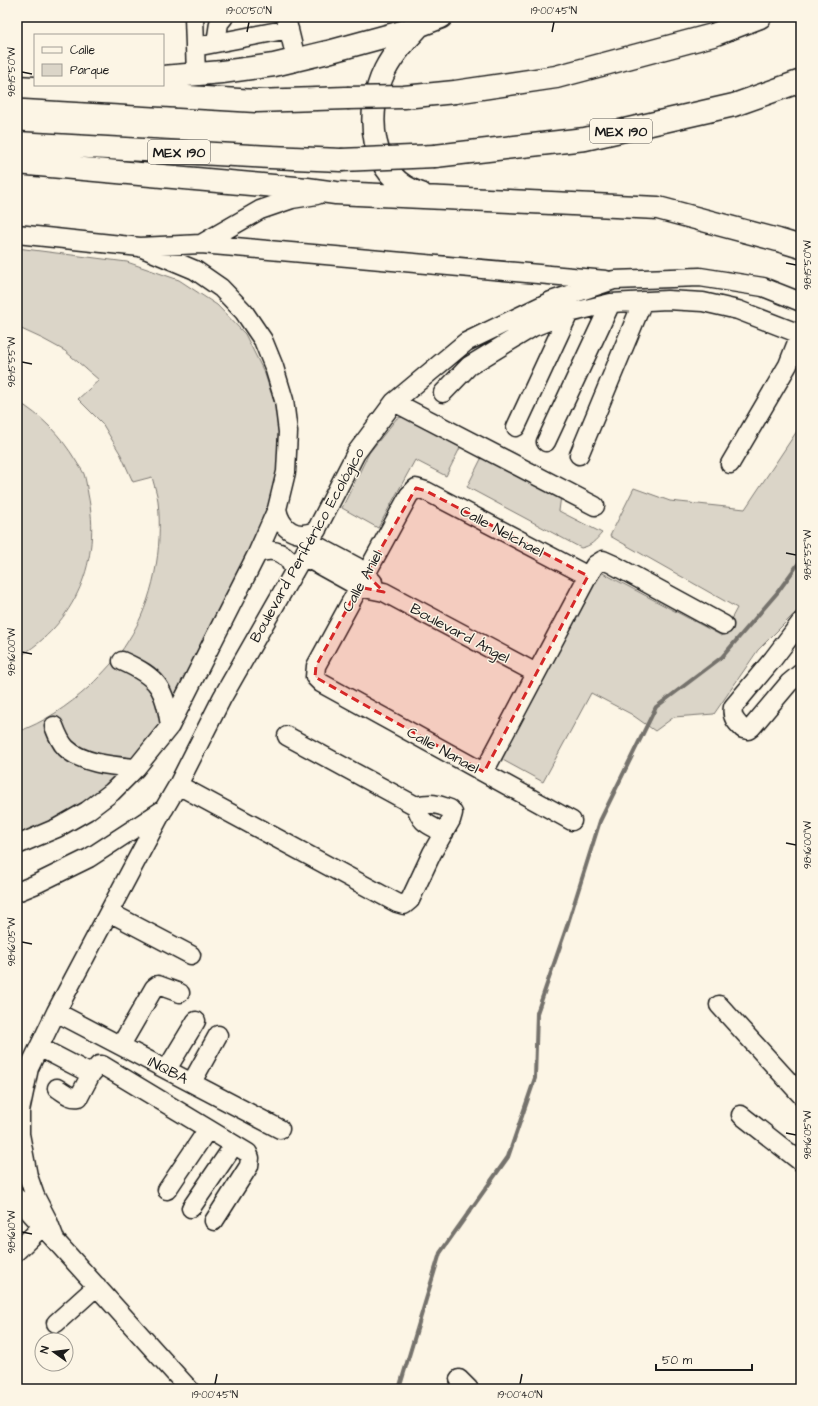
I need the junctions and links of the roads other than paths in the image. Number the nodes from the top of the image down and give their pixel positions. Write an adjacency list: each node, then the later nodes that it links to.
1 (194, 17): 8 (street)
2 (224, 17): 7 (street)
3 (441, 17): 5 (highway)
4 (760, 17): 15 (highway, bridge)
5 (419, 22): 9 (highway); 19 (highway)
6 (287, 23): 7 (street); 9 (street)
7 (216, 43): 8 (street)
8 (196, 47): 12 (street)
9 (296, 59): 12 (highway)
10 (17, 72): 11 (highway)
11 (34, 73)
12 (196, 75): 13 (highway)
13 (164, 77)
14 (801, 81): 16 (highway, MEX 190, bridge)
15 (17, 87)
16 (17, 143)
17 (17, 163): 18 (highway)
18 (336, 193): 19 (highway); 21 (street)
19 (430, 196): 22 (highway)
20 (17, 234): 23 (street)
21 (201, 244): 23 (street); 24 (street)
22 (801, 247)
23 (140, 248): 38 (street)
24 (614, 280): 26 (street, Boulevard Periférico Ecológico); 31 (street, Boulevard Periférico Ecológico)
25 (643, 301): 27 (street); 29 (street); 34 (street)
26 (801, 302)
27 (611, 303): 28 (street); 33 (street)
28 (569, 313): 30 (street); 32 (street)
29 (801, 333): 35 (street)
30 (443, 393)
31 (394, 402): 37 (street); 39 (street, Boulevard Periférico Ecológico)
32 (516, 427)
33 (546, 442)
34 (579, 455)
35 (730, 464)
36 (416, 488): 42 (street, Calle Nelchael); 43 (street, Calle Aniel)
37 (595, 506)
38 (277, 509): 39 (street); 40 (street)
39 (310, 543): 41 (street, Boulevard Periférico Ecológico); 43 (street, Boulevard Ángel)
40 (257, 554): 41 (street); 51 (street)
41 (294, 572): 55 (street, Boulevard Periférico Ecológico)
42 (588, 576): 45 (street); 47 (street)
43 (363, 580): 47 (street, Boulevard Ángel); 49 (street, Calle Aniel)
44 (801, 622): 48 (street)
45 (724, 625)
46 (122, 661): 51 (street)
47 (536, 673): 54 (street)
48 (801, 673)
49 (314, 677): 54 (street, Calle Nanael)
50 (54, 726): 53 (street)
51 (170, 726): 53 (street)
52 (288, 736): 56 (street)
53 (136, 768): 60 (street)
54 (484, 772): 58 (street, Calle Nanael)
55 (178, 786): 57 (street, Boulevard Periférico Ecológico); 59 (street)
56 (416, 806): 59 (street); 59 (street)
57 (164, 809): 61 (street, Boulevard Periférico Ecológico); 62 (street)
58 (572, 821)
59 (444, 833)
60 (17, 845)
61 (17, 892)
62 (110, 912): 63 (street); 66 (street)
63 (191, 955)
64 (180, 993): 69 (street)
65 (719, 1005): 75 (street)
66 (56, 1012): 69 (street, INQBA); 70 (street)
67 (196, 1021): 71 (street)
68 (218, 1035): 73 (street)
69 (121, 1045): 71 (street, INQBA)
70 (39, 1047): 72 (street); 79 (street)
71 (167, 1069): 73 (street, INQBA)
72 (91, 1074): 74 (street); 77 (street)
73 (192, 1082): 78 (street, INQBA)
74 (57, 1088)
75 (801, 1095)
76 (741, 1115): 81 (street)
77 (208, 1129): 80 (street); 82 (street)
78 (280, 1129)
79 (19, 1137): 86 (street)
80 (234, 1145): 84 (street); 85 (street)
81 (801, 1162)
82 (167, 1190)
83 (17, 1198): 86 (street)
84 (191, 1208)
85 (214, 1222)
86 (48, 1229): 87 (street); 88 (street)
87 (17, 1251)
88 (97, 1286): 89 (street); 90 (street)
89 (56, 1323)
90 (189, 1389)

